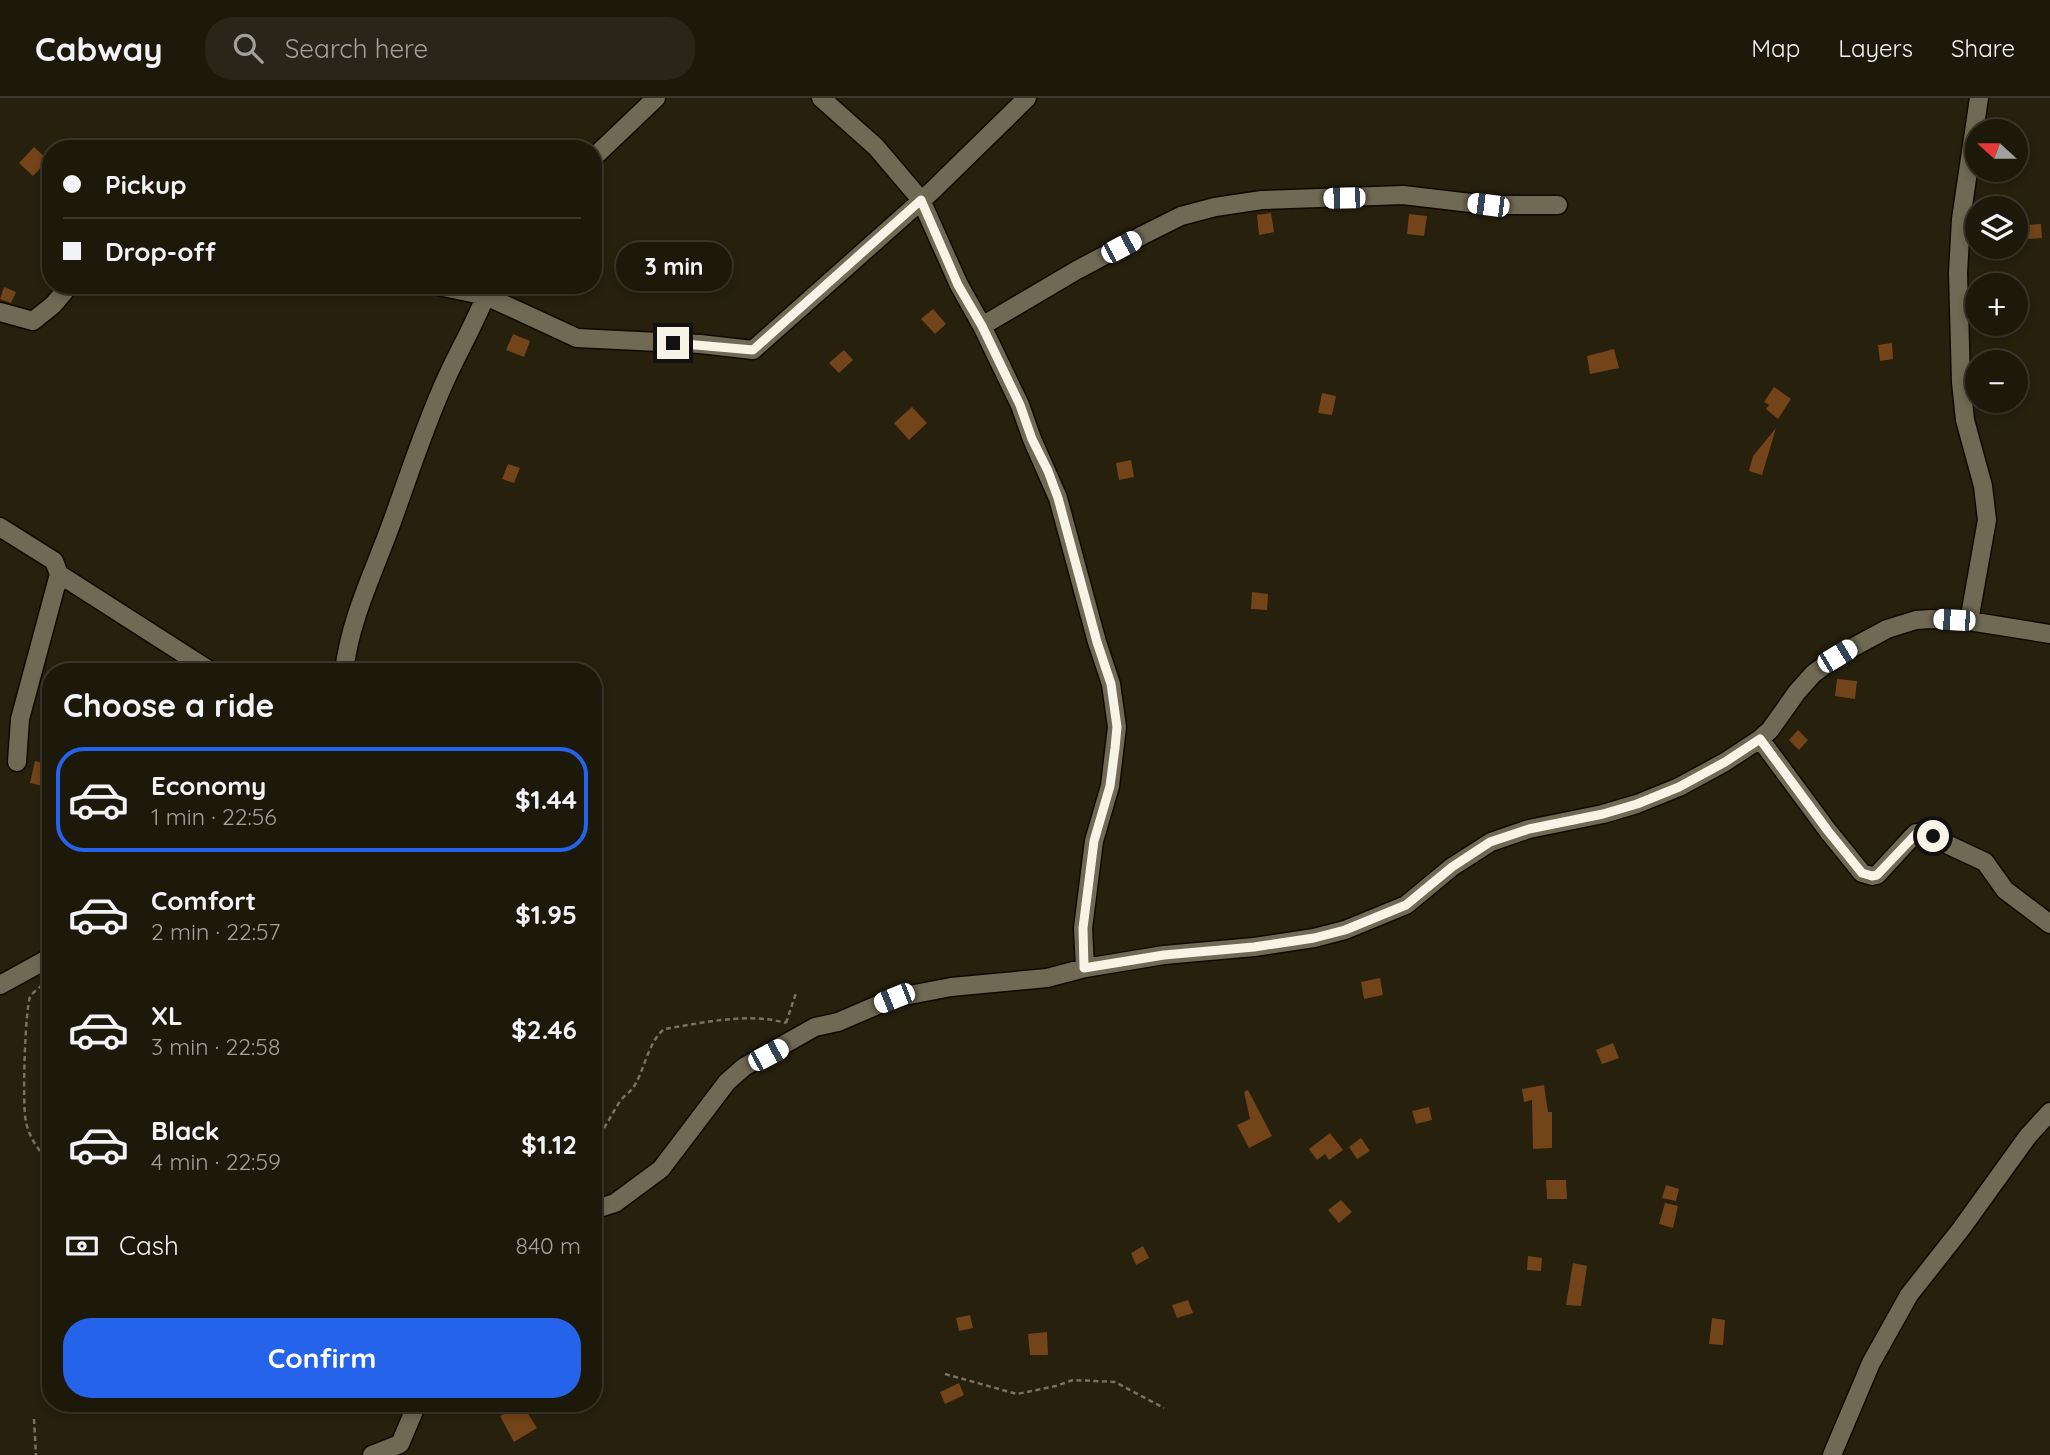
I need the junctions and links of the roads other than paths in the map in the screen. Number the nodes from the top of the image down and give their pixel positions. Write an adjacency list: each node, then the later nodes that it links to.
1 (656, 98): 5 (street)
2 (821, 98): 6 (street)
3 (1027, 98): 6 (street)
4 (1979, 98): 15 (street)
5 (602, 149)
6 (921, 200): 10 (street); 12 (street)
7 (1558, 205): 12 (street)
8 (62, 294): 11 (street)
9 (487, 294): 18 (street)
10 (494, 294)
11 (0, 312)
12 (982, 326): 23 (street)
13 (0, 527): 14 (street)
14 (59, 574): 17 (street); 20 (street)
15 (1969, 621): 16 (street); 19 (street)
16 (2050, 634)
17 (198, 663)
18 (346, 663)
19 (1760, 739): 21 (street); 23 (street)
20 (17, 762)
21 (2050, 924)
22 (42, 962): 24 (street)
23 (1084, 968): 26 (street)
24 (0, 985)
25 (2050, 1112): 30 (street)
26 (602, 1207)
27 (415, 1412): 28 (street)
28 (405, 1449): 29 (street)
29 (372, 1455)
30 (1832, 1455)

